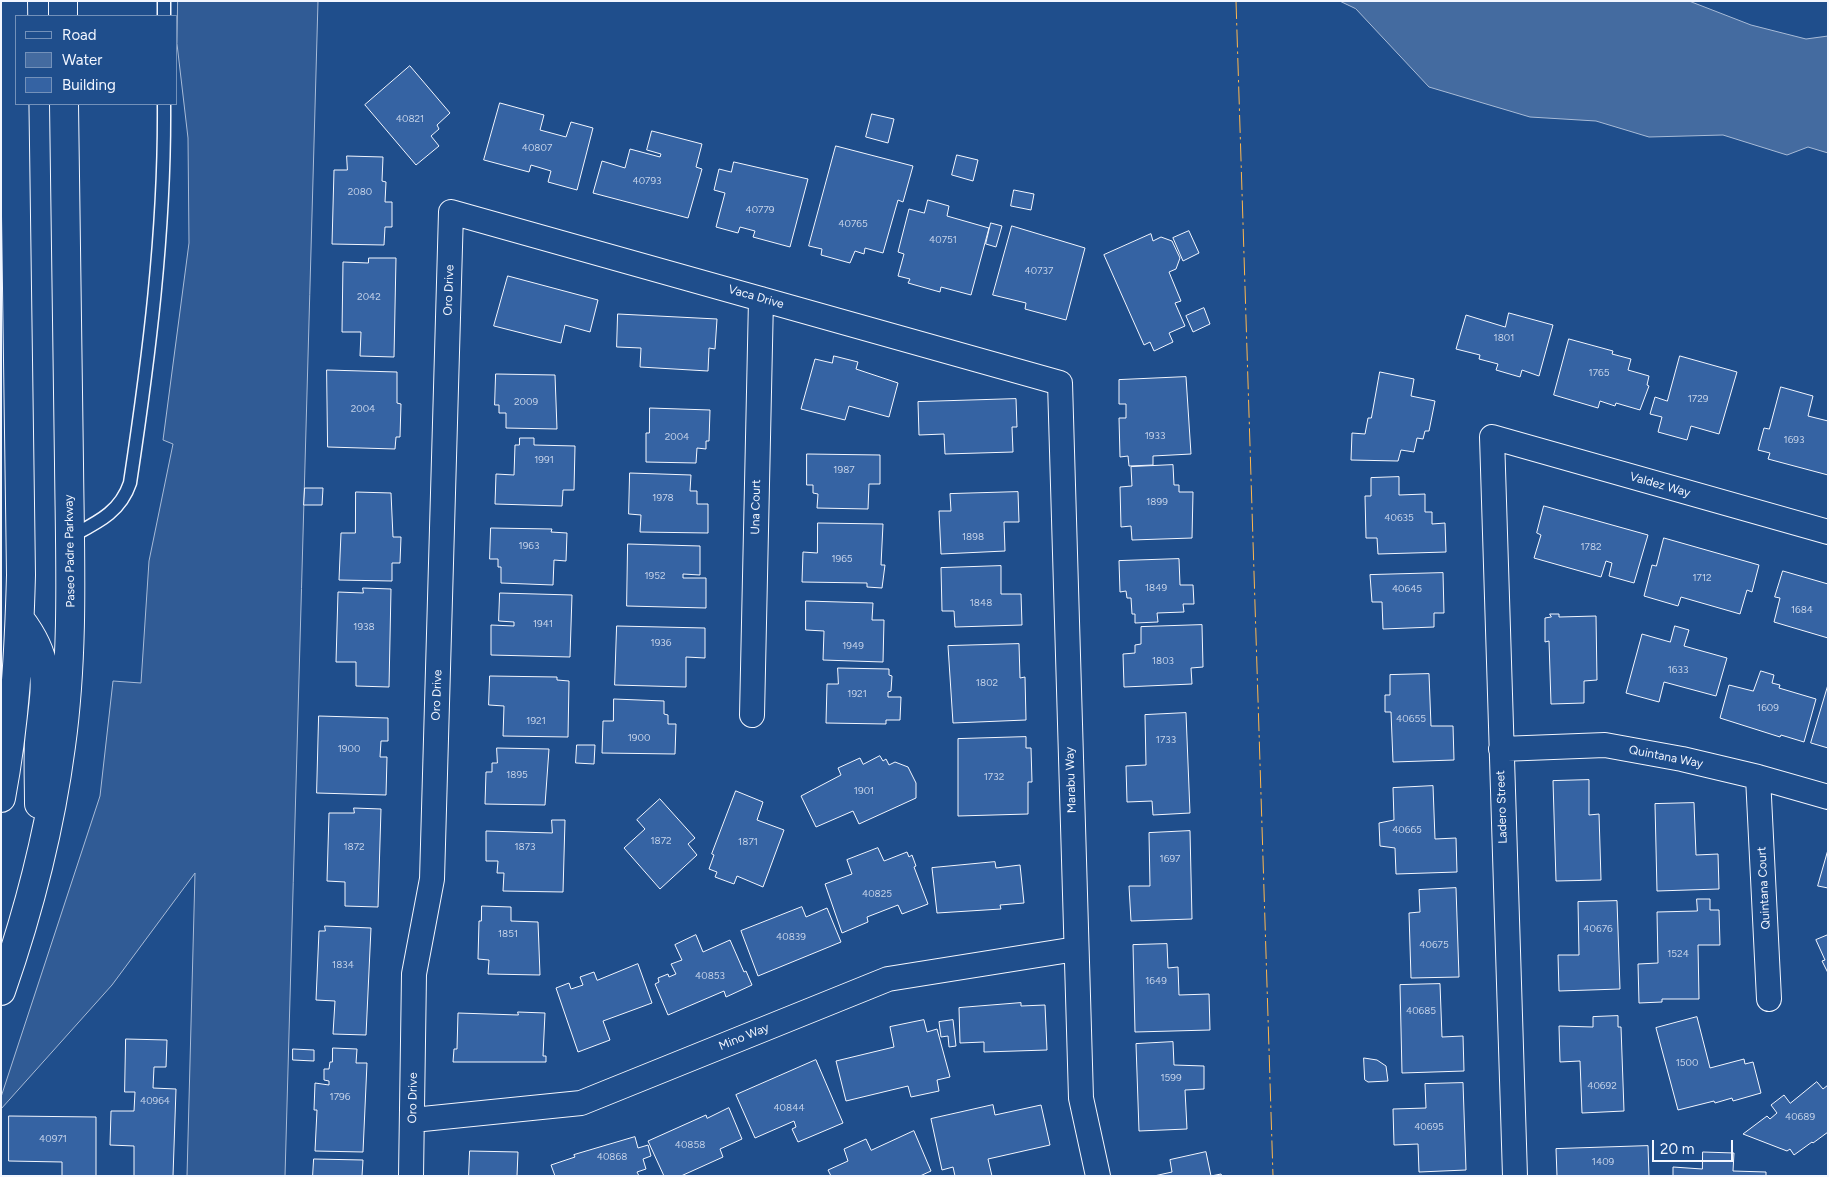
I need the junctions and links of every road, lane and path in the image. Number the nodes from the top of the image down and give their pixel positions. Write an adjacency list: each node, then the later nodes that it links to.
1 (13, 1): 14 (main road)
2 (63, 1): 4 (main road)
3 (164, 1): 5 (lane)
4 (63, 15)
5 (164, 15)
6 (64, 105): 13 (main road, Paseo Padre Parkway)
7 (164, 105): 13 (lane)
8 (451, 212): 9 (street, Vaca Drive); 24 (street, Oro Drive)
9 (761, 299): 10 (street, Vaca Drive); 15 (street, Una Court)
10 (1060, 383): 21 (street, Marabu Way)
11 (1492, 438): 12 (street, Valdez Way); 16 (street, Ladero Street)
12 (1828, 532)
13 (70, 537): 20 (main road, Paseo Padre Parkway)
14 (11, 618): 19 (main road); 20 (main road)
15 (752, 715)
16 (1501, 749): 17 (street, Quintana Way); 27 (street, Ladero Street)
17 (1758, 777): 18 (street, Quintana Way); 23 (street, Quintana Court)
18 (1828, 797)
19 (1, 798)
20 (41, 856): 22 (main road, Paseo Padre Parkway)
21 (1076, 949): 24 (street, Mino Way); 26 (street, Marabu Way)
22 (1, 991)
23 (1769, 999)
24 (413, 1120): 25 (street, Oro Drive)
25 (411, 1176)
26 (1098, 1176)
27 (1515, 1176)

